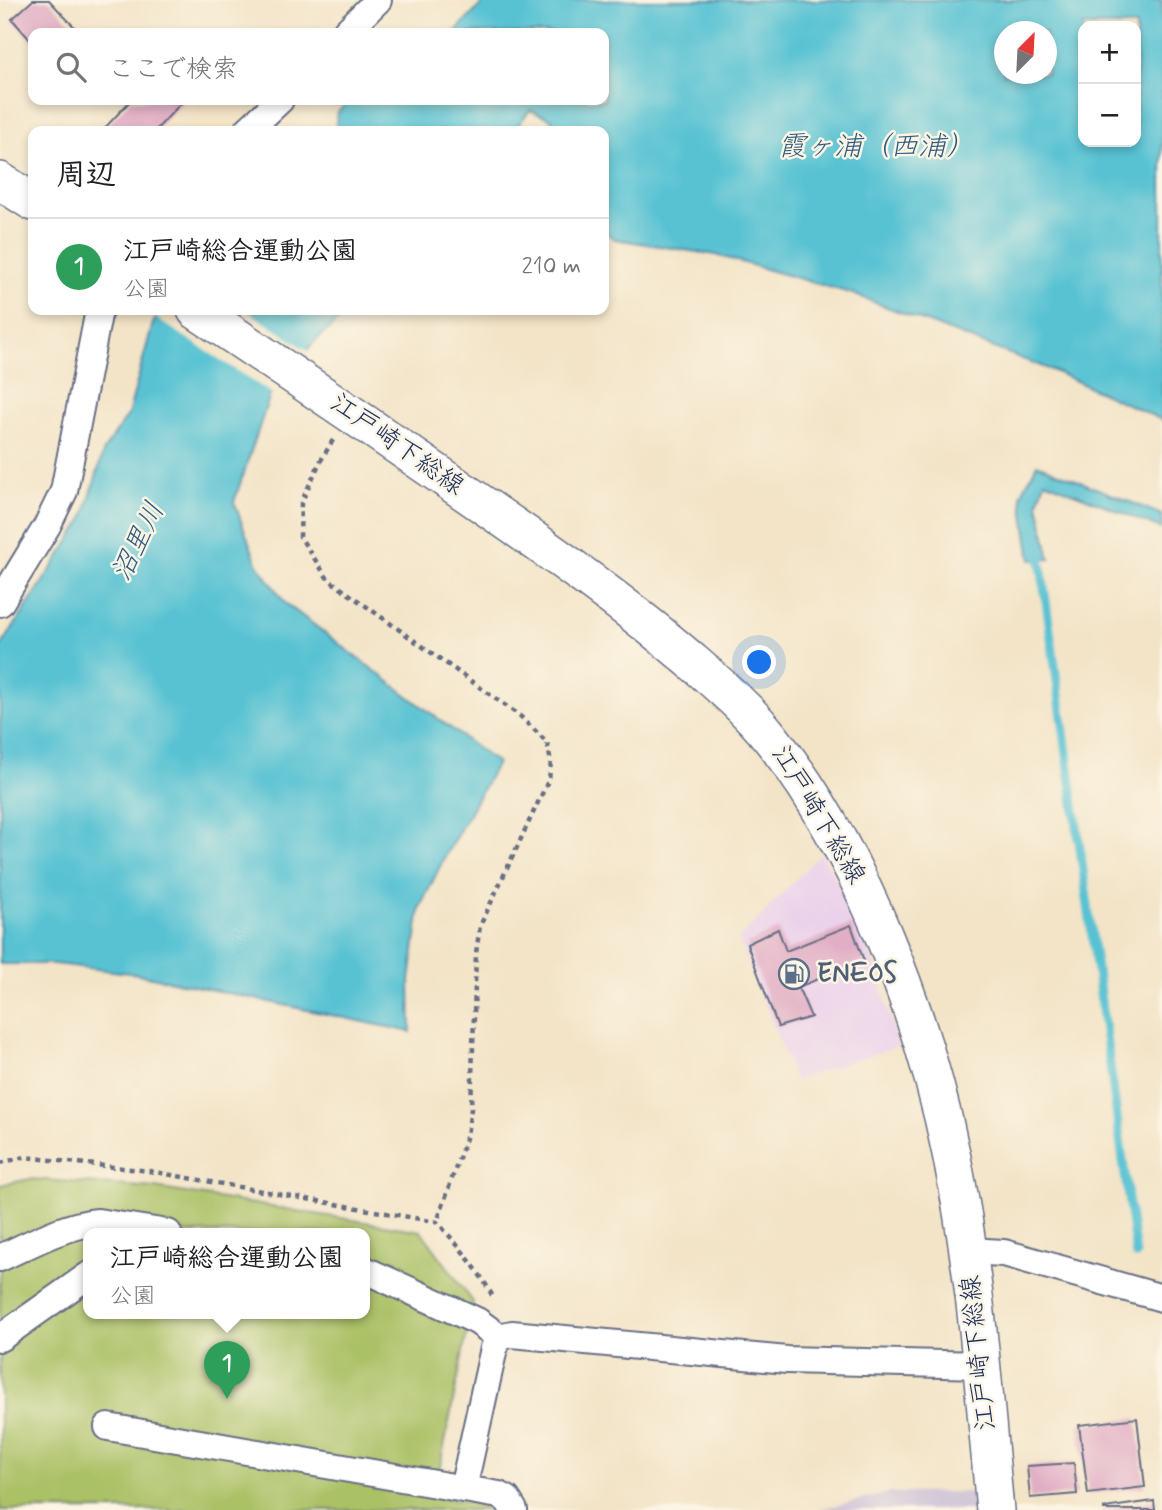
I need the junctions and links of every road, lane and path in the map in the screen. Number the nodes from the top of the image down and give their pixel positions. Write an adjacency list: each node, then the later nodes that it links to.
1 (378, 0): 2 (street)
2 (350, 28)
3 (275, 105): 4 (street)
4 (252, 126)
5 (0, 181): 6 (main road)
6 (28, 199)
7 (98, 315): 10 (street)
8 (204, 315): 9 (main road, 江戸崎下総線)
9 (346, 410): 12 (path); 14 (main road, 江戸崎下総線)
10 (0, 603)
11 (0, 1163): 12 (path)
12 (437, 1222): 19 (path)
13 (133, 1228): 15 (street)
14 (968, 1251): 18 (street); 21 (main road, 江戸崎下総線)
15 (0, 1258)
16 (370, 1272): 19 (street)
17 (83, 1279): 20 (street)
18 (1162, 1298)
19 (506, 1335): 21 (street); 23 (street)
20 (0, 1338)
21 (981, 1365): 25 (main road, 江戸崎下総線)
22 (108, 1427): 23 (street)
23 (463, 1489): 24 (street)
24 (514, 1510)
25 (995, 1510)

